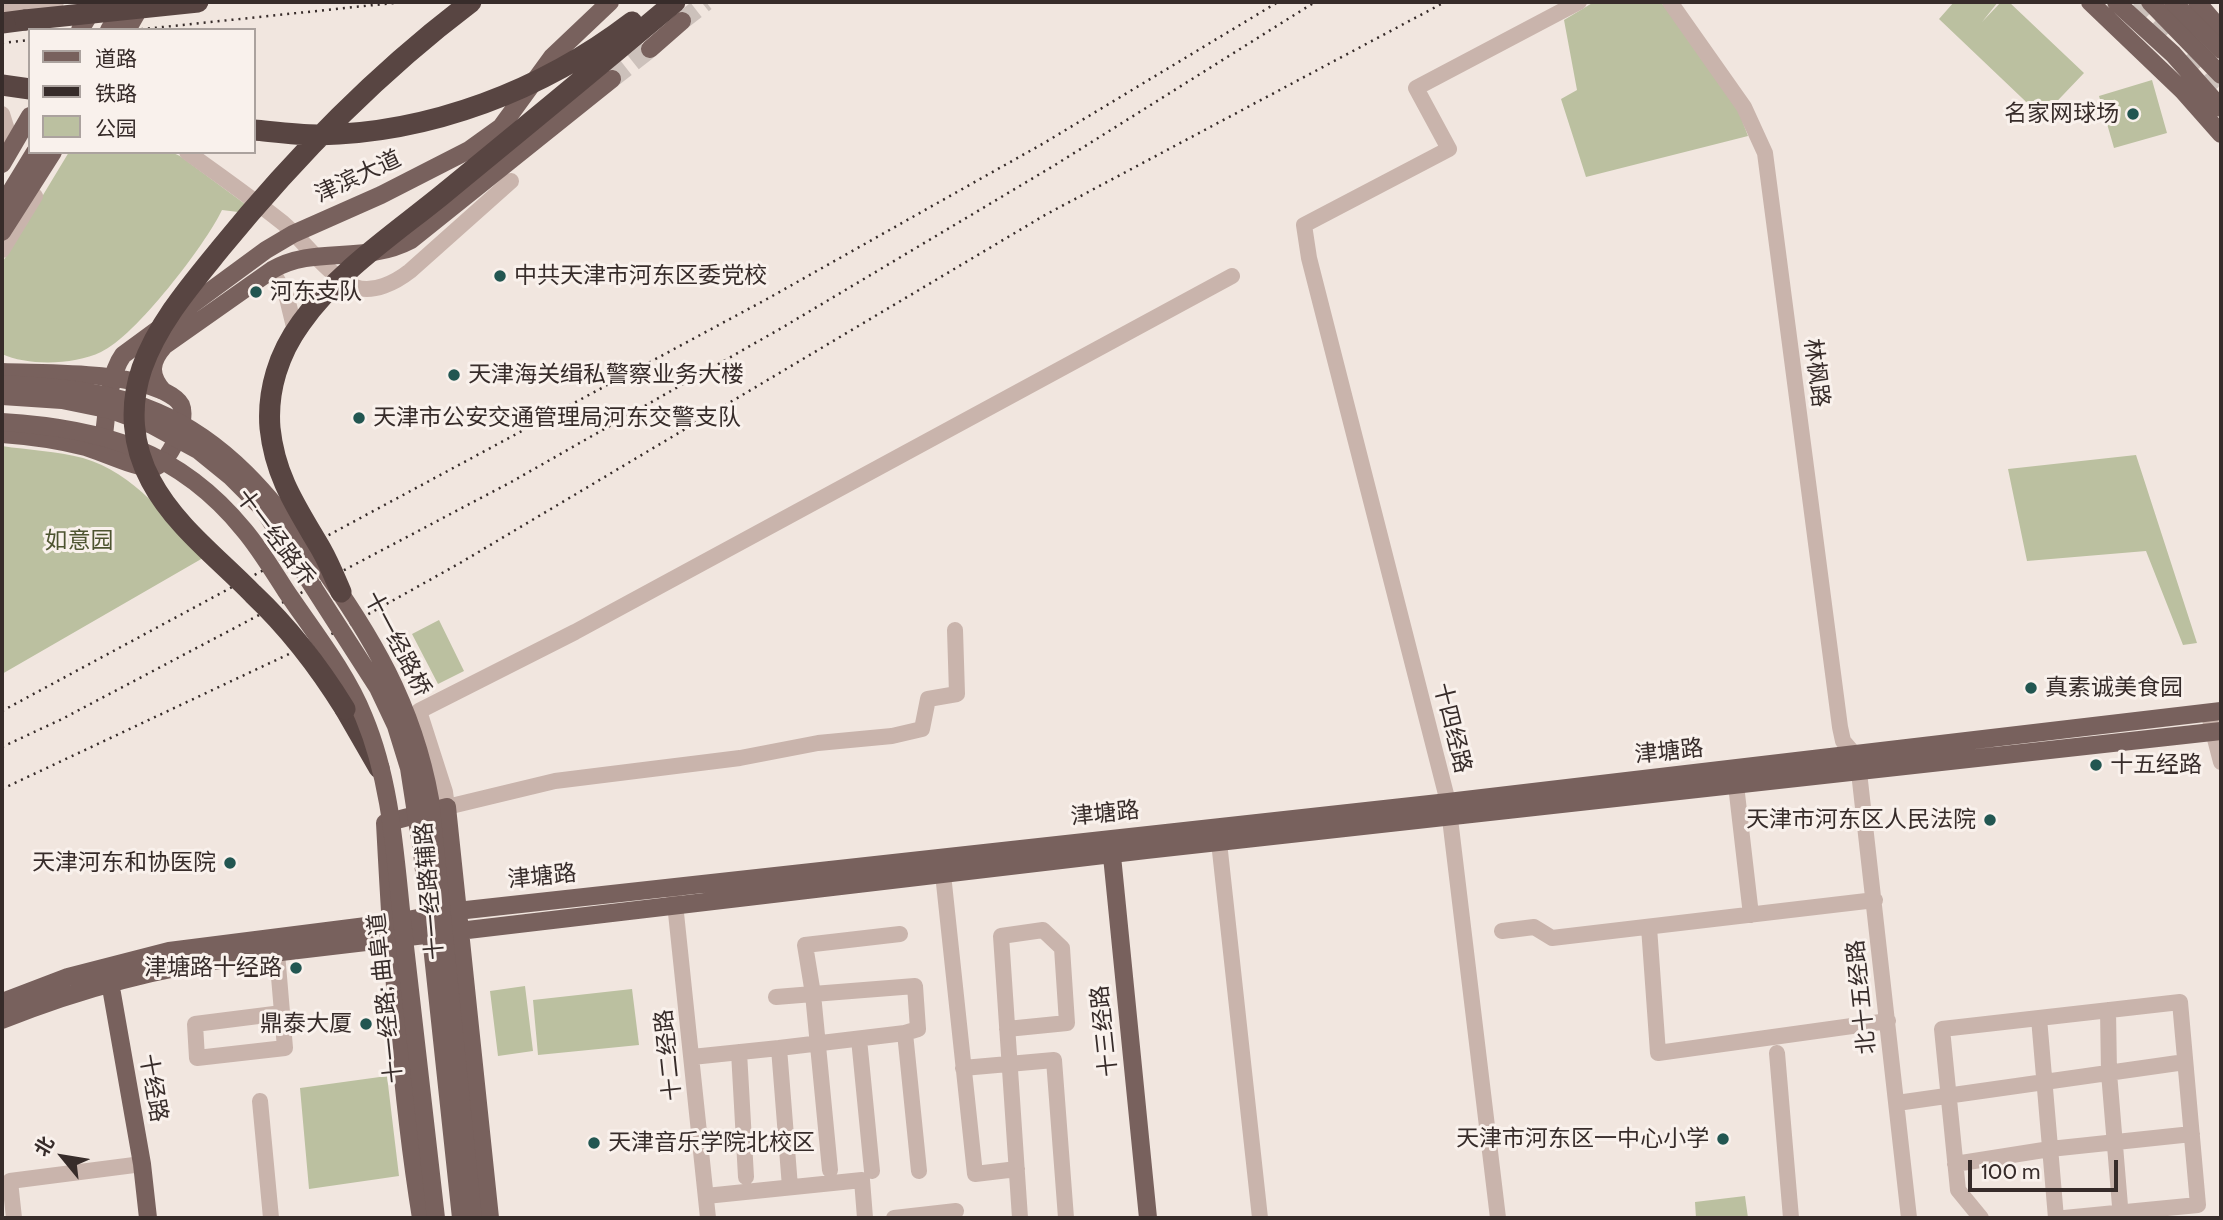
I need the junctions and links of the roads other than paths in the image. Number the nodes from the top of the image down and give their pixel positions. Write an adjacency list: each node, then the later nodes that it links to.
1 (57, 2): 17 (street)
2 (97, 2): 20 (main road)
3 (110, 2): 21 (main road)
4 (126, 2): 22 (main road)
5 (143, 2): 23 (main road)
6 (198, 2): 19 (highway, bridge)
7 (471, 2): 68 (highway, bridge)
8 (610, 2): 45 (main road, 津滨大道)
9 (657, 2): 32 (highway, bridge)
10 (1578, 2): 71 (street, 十四经路)
11 (1670, 2): 67 (street, 林枫路)
12 (2091, 2): 33 (main road)
13 (2116, 2): 29 (main road)
14 (2150, 2): 27 (main road)
15 (2173, 2): 26 (main road, bridge)
16 (2197, 2): 24 (main road)
17 (2, 7)
18 (678, 11): 25 (main road); 62 (highway, bridge)
19 (2, 23)
20 (81, 28)
21 (94, 28)
22 (110, 28)
23 (128, 28)
24 (2221, 30)
25 (650, 49)
26 (2221, 50)
27 (2221, 75)
28 (612, 79): 47 (main road)
29 (2221, 108)
30 (2, 114): 35 (street)
31 (28, 119): 40 (main road)
32 (256, 130)
33 (2221, 134)
34 (28, 140): 42 (main road)
35 (2, 146)
36 (34, 154): 43 (main road)
37 (58, 154): 44 (main road)
38 (58, 154): 46 (street)
39 (190, 154): 45 (street)
40 (2, 164)
41 (511, 181): 47 (street)
42 (2, 184)
43 (2, 206)
44 (2, 232)
45 (293, 234): 47 (street); 51 (main road, 津滨大道)
46 (2, 250)
47 (316, 256): 48 (main road)
48 (272, 270): 50 (street); 56 (main road)
49 (1232, 276): 70 (street)
50 (297, 349)
51 (123, 355): 53 (main road, 津滨大道); 54 (main road)
52 (2, 372): 53 (main road)
53 (80, 376): 54 (main road)
54 (114, 378): 56 (main road); 61 (main road)
55 (2, 384): 62 (main road, 十一经路桥, bridge)
56 (163, 391): 61 (main road)
57 (2, 396): 135 (main road, 十一经路桥, bridge)
58 (2, 408): 134 (main road, 十一经路桥)
59 (2, 422): 68 (main road, 十一经路乔, bridge)
60 (2, 434): 61 (main road)
61 (102, 452)
62 (341, 592): 136 (main road, 十一经路桥, bridge)
63 (955, 630): 70 (street)
64 (2215, 711): 65 (street); 67 (main road, 津塘路)
65 (2217, 732): 66 (street); 67 (main road, 津塘路)
66 (2221, 762)
67 (1857, 763): 69 (main road, 津塘路); 71 (main road, 津塘路); 78 (street, 北十五经路)
68 (382, 774): 133 (main road, 十一经路; 曲阜道, bridge)
69 (1735, 785): 71 (main road, 津塘路); 81 (street)
70 (447, 807): 80 (main road, 十一经路辅路); 84 (main road, 十一经路辅路)
71 (1448, 810): 72 (main road, 津塘路); 73 (main road, 津塘路); 146 (street, 十四经路)
72 (1219, 842): 73 (main road, 津塘路); 145 (street)
73 (1145, 843): 74 (main road, 津塘路); 77 (main road)
74 (1110, 851): 75 (main road, 津塘路); 76 (main road, 津塘路); 77 (main road, 十三经路)
75 (943, 874): 79 (main road, 津塘路); 107 (street)
76 (673, 888): 79 (street, 十二经路); 80 (main road, 津塘路)
77 (1111, 895): 143 (main road, 十三经路); 144 (main road, 十三经路)
78 (1875, 900): 81 (street); 96 (street, 北十五经路)
79 (675, 906): 83 (main road, 津塘路); 104 (street, 十二经路)
80 (457, 911): 83 (main road, 十一经路辅路); 84 (main road, 津塘路)
81 (1751, 915): 82 (street)
82 (1649, 927): 85 (street); 96 (street)
83 (458, 930): 84 (main road, 津塘路); 137 (main road, 十一经路辅路)
84 (391, 931): 87 (main road, 津塘路); 88 (main road, 津塘路); 132 (main road, 十一经路辅路)
85 (1502, 931)
86 (900, 934): 89 (street)
87 (277, 953): 88 (main road, 津塘路); 93 (street)
88 (109, 974): 91 (main road, 津塘路); 95 (main road, 津塘路); 116 (main road, 十经路)
89 (813, 994): 90 (street); 98 (street); 100 (street)
90 (776, 997)
91 (2, 1002)
92 (2108, 1010): 94 (street); 105 (street); 108 (street)
93 (282, 1013): 93 (street)
94 (2039, 1018): 109 (street); 110 (street)
95 (2, 1020)
96 (1888, 1021): 112 (street, 北十五经路)
97 (1007, 1030): 97 (street); 106 (street)
98 (905, 1033): 99 (street); 121 (street)
99 (859, 1039): 100 (street); 120 (street)
100 (819, 1043): 101 (street); 119 (street)
101 (779, 1048): 102 (street); 123 (street)
102 (739, 1052): 104 (street); 122 (street)
103 (1777, 1053): 147 (street)
104 (692, 1057): 124 (street, 十二经路)
105 (2185, 1062): 108 (street); 113 (street)
106 (1010, 1064): 107 (street); 118 (street); 142 (street)
107 (963, 1068): 118 (street)
108 (2109, 1073): 109 (street); 114 (street)
109 (2044, 1082): 110 (street); 115 (street)
110 (1949, 1097): 112 (street); 117 (street)
111 (260, 1101): 131 (street)
112 (1897, 1102): 148 (street, 北十五经路)
113 (2192, 1134): 114 (street); 126 (street)
114 (2115, 1142): 115 (street); 127 (street)
115 (2050, 1149): 117 (street); 150 (street)
116 (142, 1164): 129 (street); 130 (main road, 十经路)
117 (1955, 1164): 149 (street)
118 (1017, 1169): 141 (street)
119 (831, 1170)
120 (872, 1171)
121 (919, 1171)
122 (746, 1177)
123 (790, 1187): 124 (street); 139 (street)
124 (706, 1196): 138 (street, 十二经路)
125 (956, 1211): 128 (street)
126 (2199, 1211): 127 (street)
127 (2121, 1215): 151 (street)
128 (920, 1217): 140 (street)
129 (14, 1218)
130 (148, 1218)
131 (271, 1218)
132 (421, 1218)
133 (436, 1218)
134 (449, 1218)
135 (461, 1218)
136 (473, 1218)
137 (490, 1218)
138 (708, 1218)
139 (865, 1218)
140 (894, 1218)
141 (1020, 1218)
142 (1066, 1218)
143 (1138, 1218)
144 (1148, 1218)
145 (1260, 1218)
146 (1497, 1218)
147 (1791, 1218)
148 (1909, 1218)
149 (1981, 1218)
150 (2056, 1218)
151 (2064, 1218)

